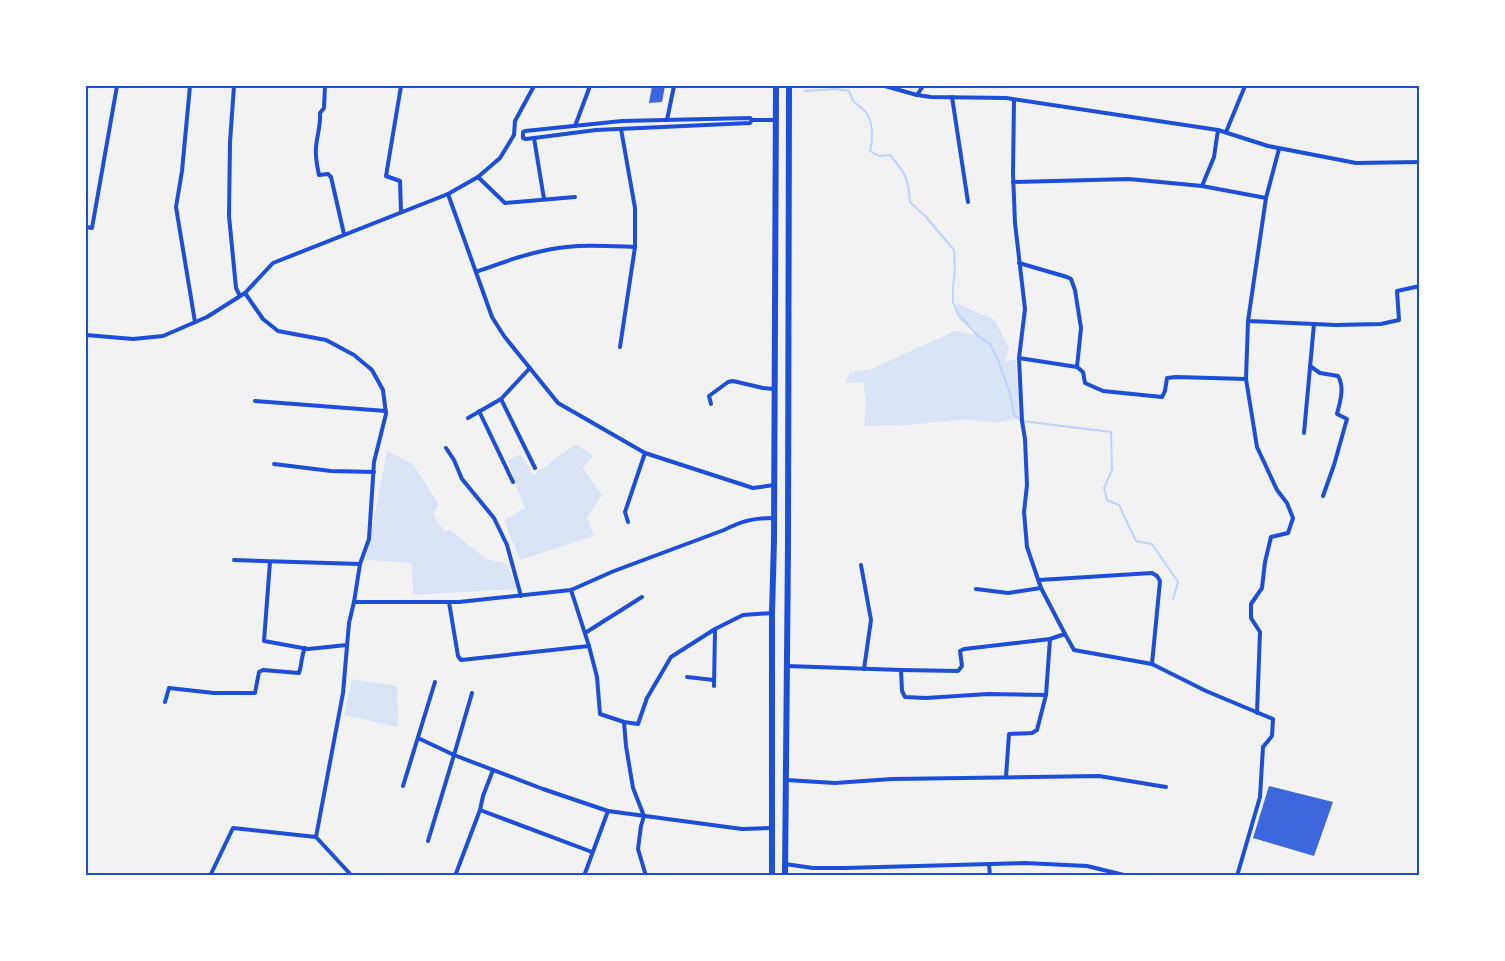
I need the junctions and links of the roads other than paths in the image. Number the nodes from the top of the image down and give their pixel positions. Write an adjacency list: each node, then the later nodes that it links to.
1 (117, 86): 43 (street)
2 (190, 86): 52 (street)
3 (234, 86): 50 (street)
4 (326, 86): 44 (street)
5 (401, 86): 42 (street)
6 (534, 86): 29 (street)
7 (590, 86): 23 (street)
8 (674, 86): 18 (street)
9 (776, 86): 21 (highway)
10 (789, 86): 100 (highway)
11 (885, 86): 14 (street)
12 (923, 86): 15 (street)
13 (1245, 86): 28 (street)
14 (902, 88): 15 (street)
15 (916, 94): 16 (street)
16 (952, 97): 17 (street); 41 (street)
17 (1014, 100): 27 (street); 35 (street)
18 (668, 120): 19 (street); 22 (street)
19 (676, 120): 20 (street); 24 (street)
20 (749, 120): 21 (street); 24 (street)
21 (774, 120): 61 (highway)
22 (595, 123): 23 (street); 26 (street)
23 (575, 126): 30 (street)
24 (676, 126): 25 (street)
25 (621, 129): 26 (street); 45 (street)
26 (596, 130): 31 (street)
27 (1218, 130): 28 (street); 36 (street)
28 (1226, 132): 32 (street)
29 (514, 135): 30 (street); 34 (street)
30 (524, 135): 31 (street)
31 (534, 138): 40 (street)
32 (1279, 148): 33 (street); 39 (street)
33 (1419, 162)
34 (478, 177): 37 (street); 40 (street)
35 (1013, 182): 36 (street); 46 (street)
36 (1202, 186): 39 (street)
37 (448, 194): 42 (street); 47 (street)
38 (575, 197): 40 (street)
39 (1266, 198): 51 (street)
40 (544, 200)
41 (968, 202)
42 (402, 212): 44 (street)
43 (86, 227)
44 (344, 234): 49 (street)
45 (635, 247): 47 (street); 55 (street)
46 (1019, 263): 56 (street); 58 (street)
47 (476, 272): 59 (street)
48 (1419, 286): 53 (street)
49 (245, 293): 50 (street); 65 (street)
50 (240, 296): 52 (street)
51 (1248, 321): 53 (street); 60 (street)
52 (195, 322): 54 (street)
53 (1314, 324): 57 (street)
54 (86, 335)
55 (620, 347)
56 (1019, 358): 58 (street); 83 (street)
57 (1310, 366): 68 (street); 76 (street)
58 (1077, 367): 60 (street)
59 (530, 368): 62 (street); 70 (street)
60 (1246, 379): 110 (street)
61 (774, 388): 64 (street); 75 (highway)
62 (501, 399): 66 (street); 72 (street)
63 (255, 401): 65 (street)
64 (711, 404)
65 (386, 411): 73 (street)
66 (479, 411): 67 (street); 74 (street)
67 (468, 418)
68 (1304, 433)
69 (446, 448): 87 (street)
70 (645, 453): 75 (street); 78 (street)
71 (274, 464): 73 (street)
72 (535, 468)
73 (374, 472): 81 (street)
74 (513, 482)
75 (774, 485): 77 (highway)
76 (1323, 496)
77 (773, 518): 86 (street); 91 (highway)
78 (628, 522)
79 (234, 561): 80 (street)
80 (270, 562): 81 (street); 98 (street)
81 (360, 564): 89 (street)
82 (861, 565): 101 (street)
83 (1039, 580): 84 (street); 99 (street)
84 (1041, 588): 85 (street); 94 (street)
85 (976, 589)
86 (571, 590): 87 (street); 93 (street)
87 (521, 596): 90 (street)
88 (642, 597): 93 (street)
89 (354, 602): 90 (street); 96 (street)
90 (449, 602): 97 (street)
91 (772, 613): 92 (street); 122 (highway)
92 (715, 629): 104 (street); 111 (street)
93 (585, 633): 97 (street)
94 (1065, 634): 95 (street); 99 (street)
95 (1050, 639): 102 (street); 108 (street)
96 (347, 645): 98 (street); 123 (street)
97 (589, 646): 111 (street)
98 (305, 648): 109 (street)
99 (1152, 664): 110 (street)
100 (787, 666): 101 (street); 116 (highway)
101 (864, 669): 102 (street)
102 (901, 670): 108 (street)
103 (687, 677): 104 (street)
104 (714, 680): 106 (street)
105 (435, 682): 112 (street)
106 (714, 687)
107 (472, 693): 113 (street)
108 (1046, 695): 115 (street)
109 (165, 702)
110 (1257, 713): 137 (street)
111 (624, 722): 121 (street)
112 (418, 738): 113 (street); 117 (street)
113 (454, 755): 114 (street); 124 (street)
114 (493, 770): 119 (street); 120 (street)
115 (1006, 777): 116 (street); 118 (street)
116 (786, 780): 126 (highway)
117 (403, 786)
118 (1166, 787)
119 (480, 810): 125 (street); 130 (street)
120 (608, 811): 121 (street); 125 (street)
121 (644, 816): 122 (street); 132 (street)
122 (772, 828): 133 (highway)
123 (316, 837): 128 (street); 129 (street)
124 (428, 841)
125 (592, 852): 131 (street)
126 (785, 864): 127 (street); 134 (highway)
127 (989, 864): 135 (street); 136 (street)
128 (210, 876)
129 (352, 876)
130 (455, 876)
131 (584, 876)
132 (646, 876)
133 (772, 876)
134 (785, 876)
135 (990, 876)
136 (1128, 876)
137 (1238, 876)

